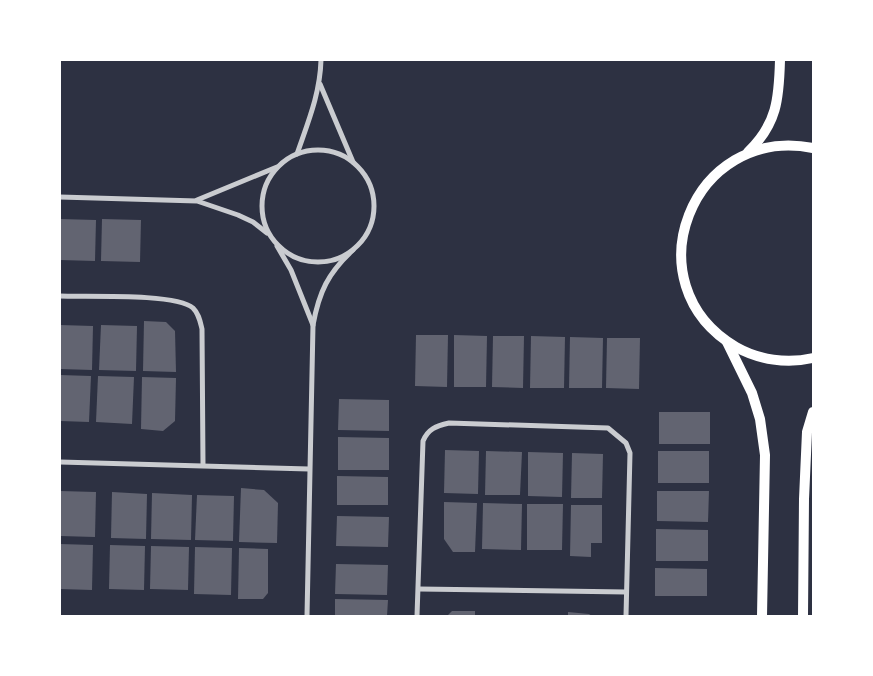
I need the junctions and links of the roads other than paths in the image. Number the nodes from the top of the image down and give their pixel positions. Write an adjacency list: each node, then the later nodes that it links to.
1 (321, 60): 3 (street)
2 (780, 60): 5 (main road)
3 (320, 84): 6 (street); 7 (street)
4 (813, 148): 5 (main road)
5 (746, 153): 16 (main road)
6 (297, 154): 7 (street); 8 (street)
7 (354, 163): 13 (street)
8 (278, 167): 10 (street); 11 (street)
9 (60, 197): 10 (street)
10 (196, 201): 11 (street)
11 (270, 235): 12 (street)
12 (274, 242): 13 (street); 15 (street)
13 (353, 250): 15 (street)
14 (60, 296): 20 (street)
15 (313, 325): 21 (street)
16 (727, 341): 17 (main road); 27 (main road)
17 (813, 358)
18 (813, 412): 28 (main road)
19 (60, 462): 20 (street)
20 (202, 465): 21 (street)
21 (309, 469): 24 (street)
22 (418, 589): 23 (street); 23 (street); 25 (street)
23 (626, 592): 26 (street)
24 (307, 616)
25 (417, 616)
26 (626, 616)
27 (762, 616)
28 (803, 616)

